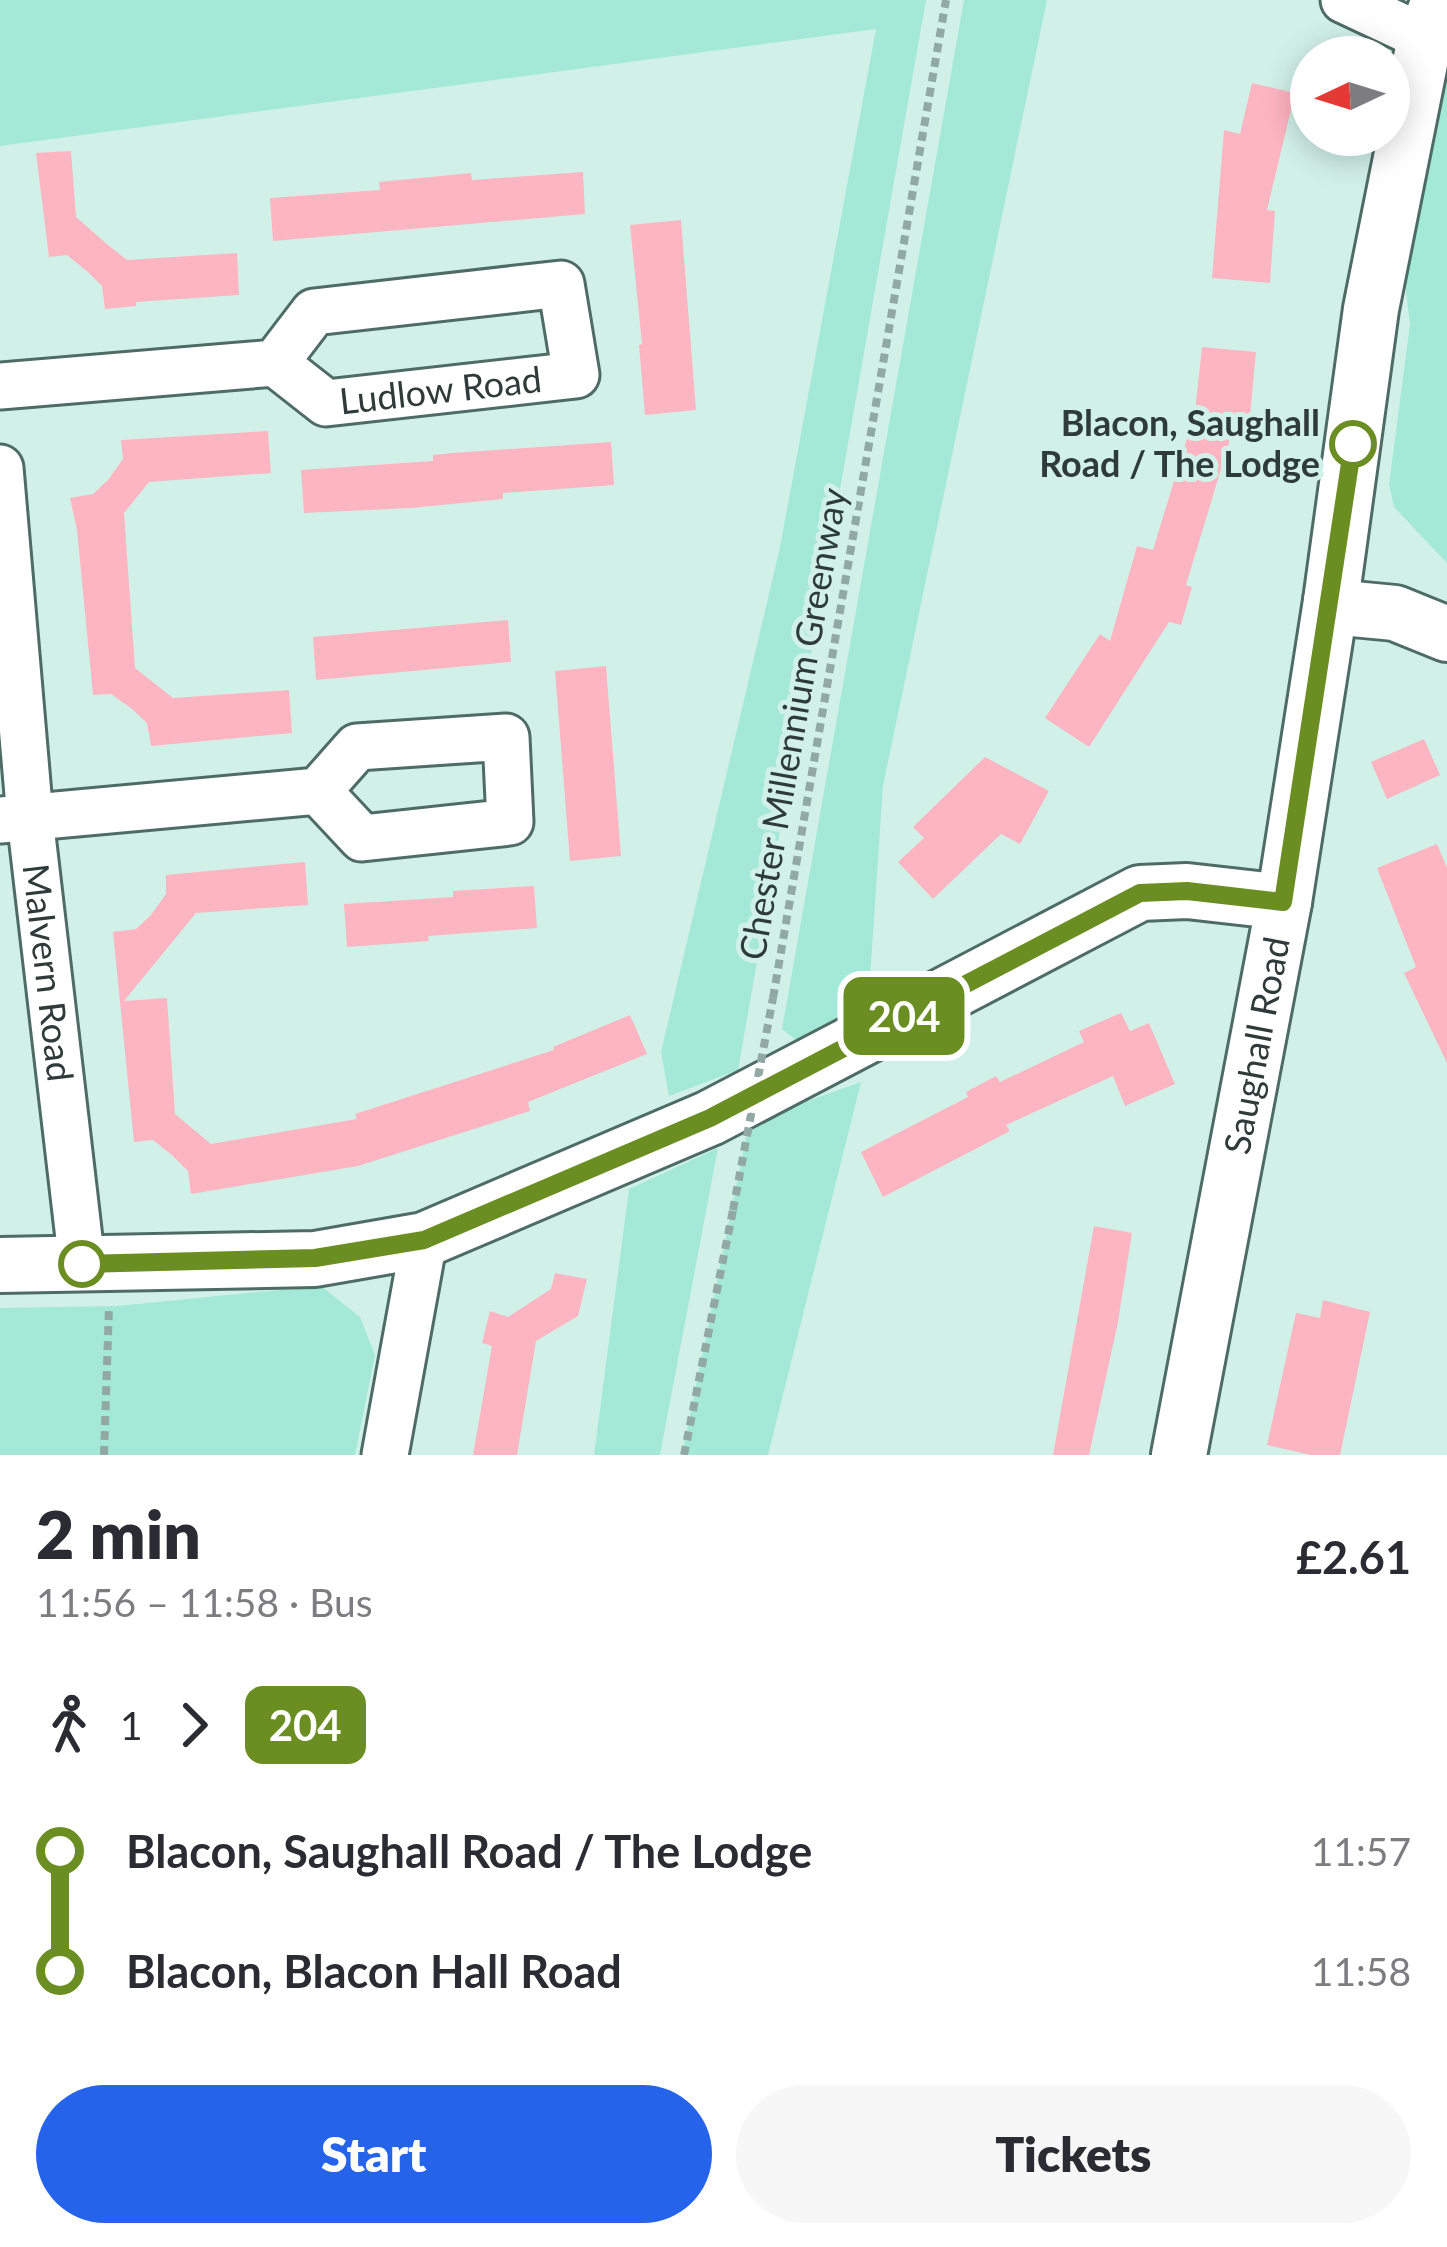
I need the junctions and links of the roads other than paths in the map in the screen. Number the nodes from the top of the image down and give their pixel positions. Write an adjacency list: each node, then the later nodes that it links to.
1 (1344, 0): 2 (street)
2 (1432, 19): 6 (street, Saughall Road)
3 (275, 363): 3 (street, Ludlow Road); 4 (street)
4 (0, 386)
5 (0, 468): 9 (street, Malvern Road)
6 (1331, 601): 7 (street); 10 (street, Saughall Road)
7 (1447, 634)
8 (318, 791): 9 (street)
9 (15, 819): 12 (street, Malvern Road)
10 (1283, 902): 11 (street); 15 (street, Saughall Road)
11 (424, 1240): 12 (street); 14 (street)
12 (97, 1263): 13 (street)
13 (0, 1265)
14 (385, 1455)
15 (1179, 1455)

